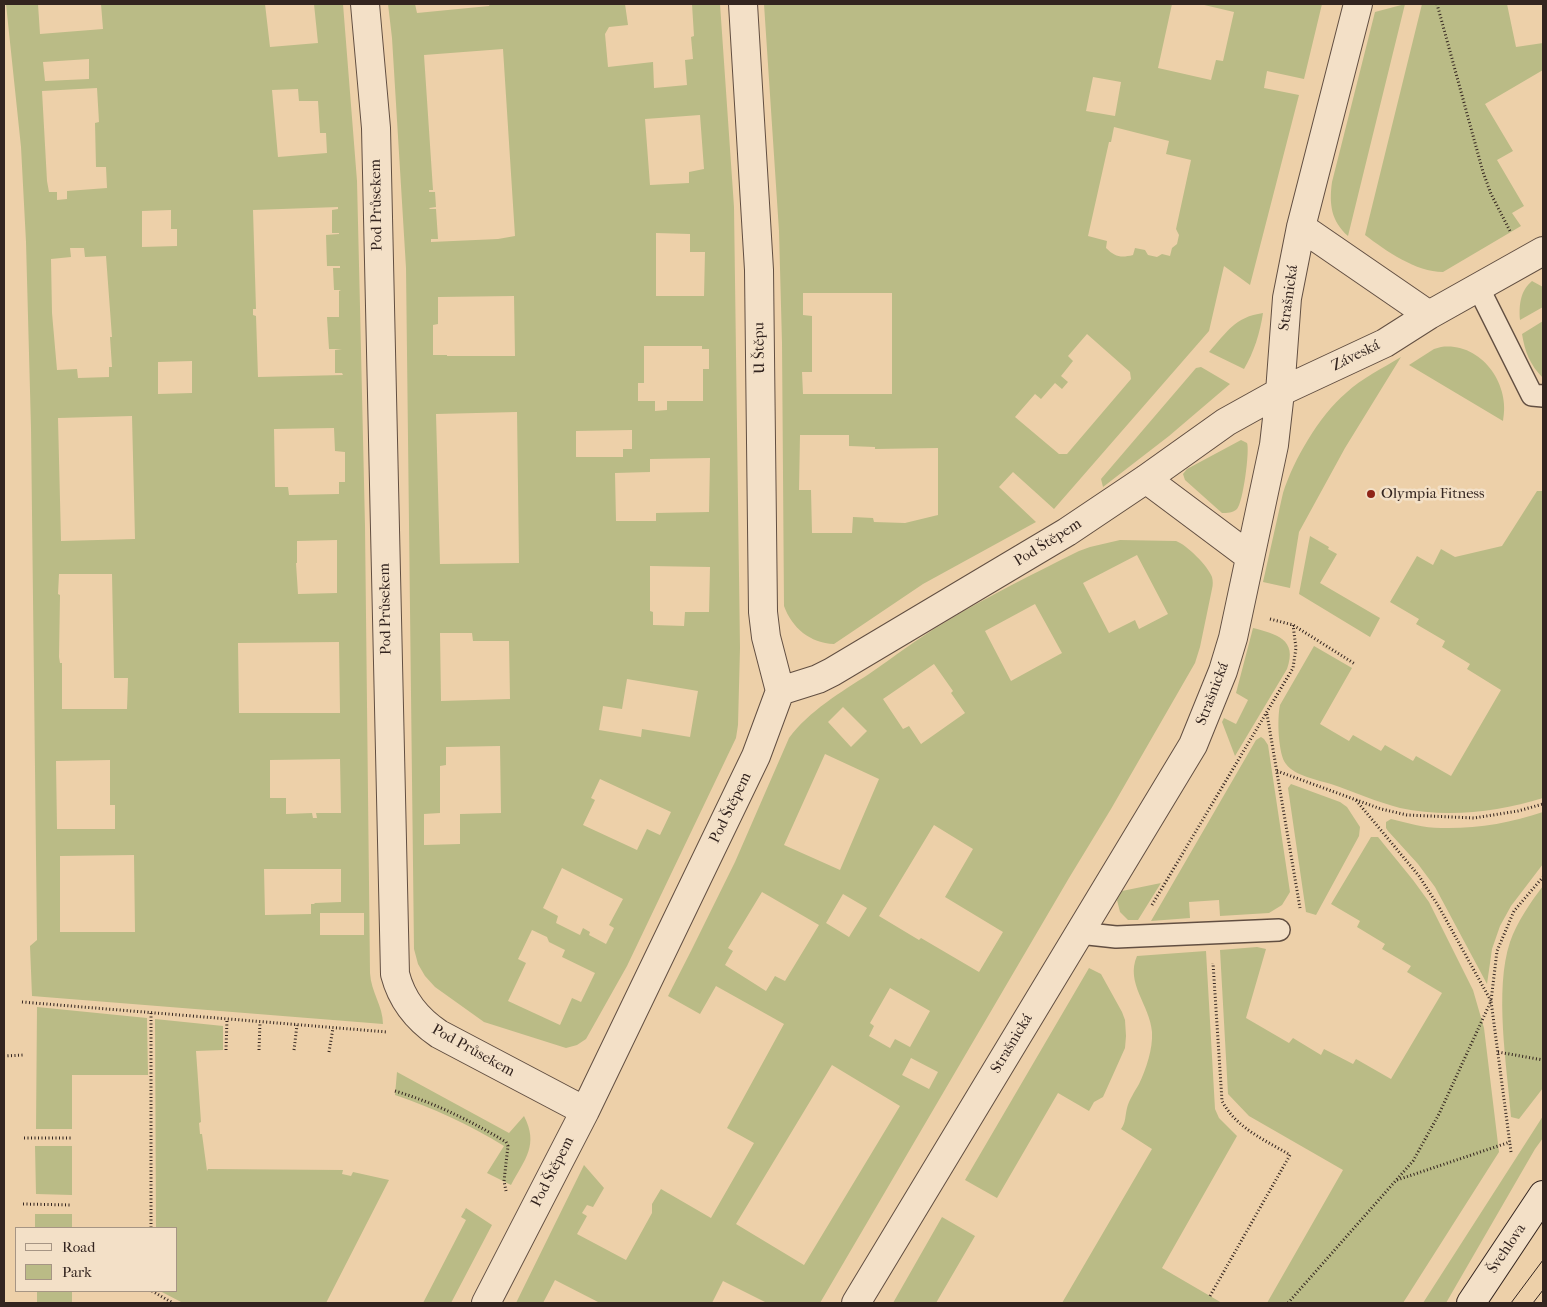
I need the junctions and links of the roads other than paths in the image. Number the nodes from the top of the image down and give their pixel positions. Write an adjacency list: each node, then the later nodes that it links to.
1 (365, 4): 15 (street, Pod Průsekem)
2 (744, 4): 12 (street, U Štěpu)
3 (1358, 4): 4 (street, Strašnická)
4 (1301, 227): 7 (street); 8 (street, Strašnická)
5 (1543, 251): 6 (street, Záveská)
6 (1479, 288): 7 (street, Záveská); 9 (lane)
7 (1429, 315): 8 (street, Záveská)
8 (1280, 392): 10 (street, Pod Štěpem); 11 (street, Strašnická)
9 (1543, 396)
10 (1146, 479): 11 (street); 12 (street, Pod Štěpem)
11 (1249, 556): 14 (street, Strašnická)
12 (780, 691): 15 (street, Pod Štěpem)
13 (1278, 930): 14 (lane)
14 (1079, 933): 18 (street, Strašnická)
15 (585, 1111): 17 (street, Pod Štěpem)
16 (1543, 1195): 19 (street, Švehlova)
17 (486, 1303)
18 (856, 1303)
19 (1471, 1303)

